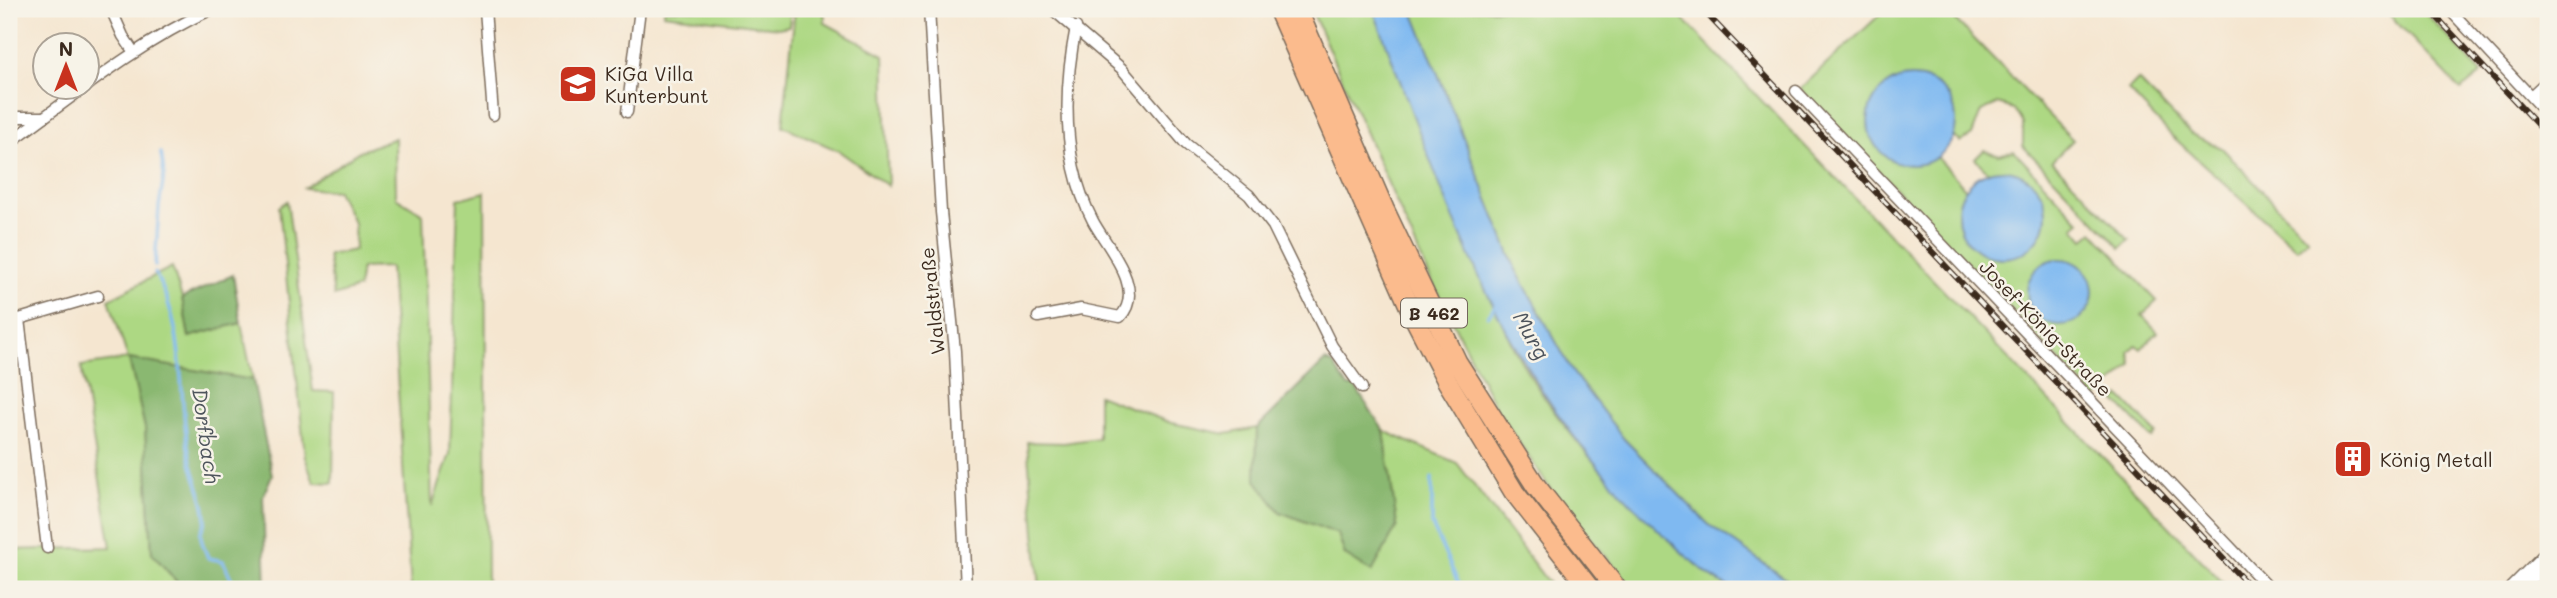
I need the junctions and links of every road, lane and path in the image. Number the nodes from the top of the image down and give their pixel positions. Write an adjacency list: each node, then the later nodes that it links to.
1 (111, 9): 11 (street)
2 (212, 9): 11 (street)
3 (485, 9): 16 (street)
4 (640, 9): 15 (street)
5 (929, 9): 29 (street, Waldstraße)
6 (1052, 9): 10 (street)
7 (1278, 9): 30 (highway, B 462)
8 (1297, 9): 31 (highway, B 462)
9 (2449, 9): 14 (street)
10 (1076, 27): 22 (street); 24 (street)
11 (133, 51): 19 (street)
12 (2548, 80): 14 (street)
13 (1796, 92): 32 (street, Josef-König-Straße)
14 (2531, 96): 17 (street)
15 (627, 112)
16 (494, 115)
17 (2548, 115)
18 (9, 117): 19 (street)
19 (44, 117): 20 (street)
20 (9, 143)
21 (98, 296): 23 (street)
22 (1038, 317)
23 (14, 318): 25 (street)
24 (1362, 388)
25 (47, 548)
26 (2548, 552): 28 (street)
27 (2548, 570): 28 (street)
28 (2516, 585)
29 (966, 589)
30 (1590, 589)
31 (1618, 589)
32 (2270, 589)

